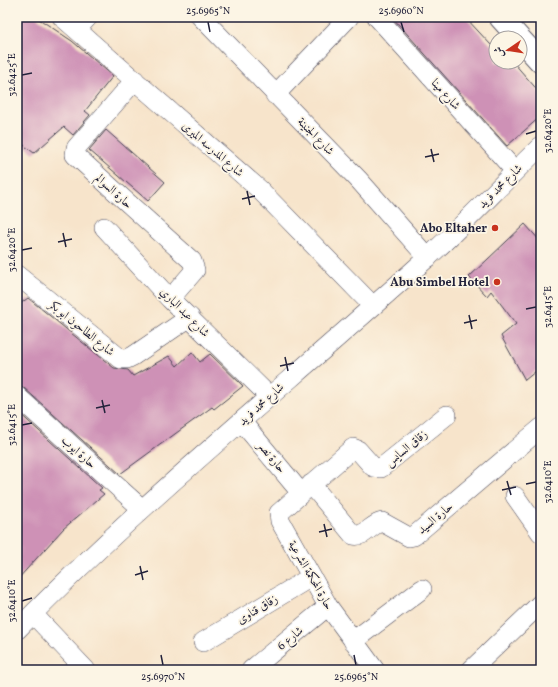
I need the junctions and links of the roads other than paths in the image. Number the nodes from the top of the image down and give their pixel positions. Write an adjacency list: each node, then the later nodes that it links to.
1 (62, 17): 6 (street, شارع المدرسه الميرى)
2 (201, 17): 11 (street, شارع الجنينة)
3 (349, 17): 11 (street)
4 (377, 17): 13 (street, شارع مينا)
5 (500, 17): 7 (main road)
6 (82, 23): 10 (street, شارع المدرسه الميرى)
7 (512, 30)
8 (528, 47): 9 (main road)
9 (541, 62)
10 (135, 80): 17 (street, حارة السوالم); 18 (street, شارع المدرسه الميرى)
11 (276, 95): 15 (street, شارع الجنينة)
12 (541, 146): 13 (street, شارع محمد فريد)
13 (515, 171): 15 (street, شارع محمد فريد)
14 (104, 227): 17 (street, شارع عبد الباري)
15 (428, 258): 18 (street, شارع محمد فريد)
16 (17, 275): 19 (street, شارع الطاحون ابو بكر)
17 (170, 298): 19 (street, شارع عبد الباري)
18 (373, 306): 21 (street, شارع محمد فريد)
19 (190, 317): 21 (street, شارع عبد الباري)
20 (17, 396): 27 (street, حارة ايوب)
21 (269, 396): 23 (street, شارع محمد فريد)
22 (447, 414): 25 (street, زقاق السايس)
23 (242, 422): 25 (street, حارة نصر); 27 (street, شارع محمد فريد)
24 (541, 428): 25 (street, حارة السيد)
25 (306, 488): 29 (street, حارة المحكمة الشرعية)
26 (515, 496): 28 (street)
27 (141, 508): 33 (street, شارع محمد فريد)
28 (541, 533)
29 (311, 577): 32 (street, حارة المحكمة الشرعية); 36 (street, زقاق قناوى)
30 (422, 588): 35 (street)
31 (541, 603): 40 (street)
32 (328, 606): 35 (street, حارة المحكمة الشرعية); 38 (street, شارع 6)
33 (33, 614): 34 (street, شارع محمد فريد); 37 (street)
34 (17, 630)
35 (353, 641): 39 (street, حارة المحكمة الشرعية)
36 (203, 642)
37 (86, 670)
38 (251, 670)
39 (375, 670)
40 (471, 670)

